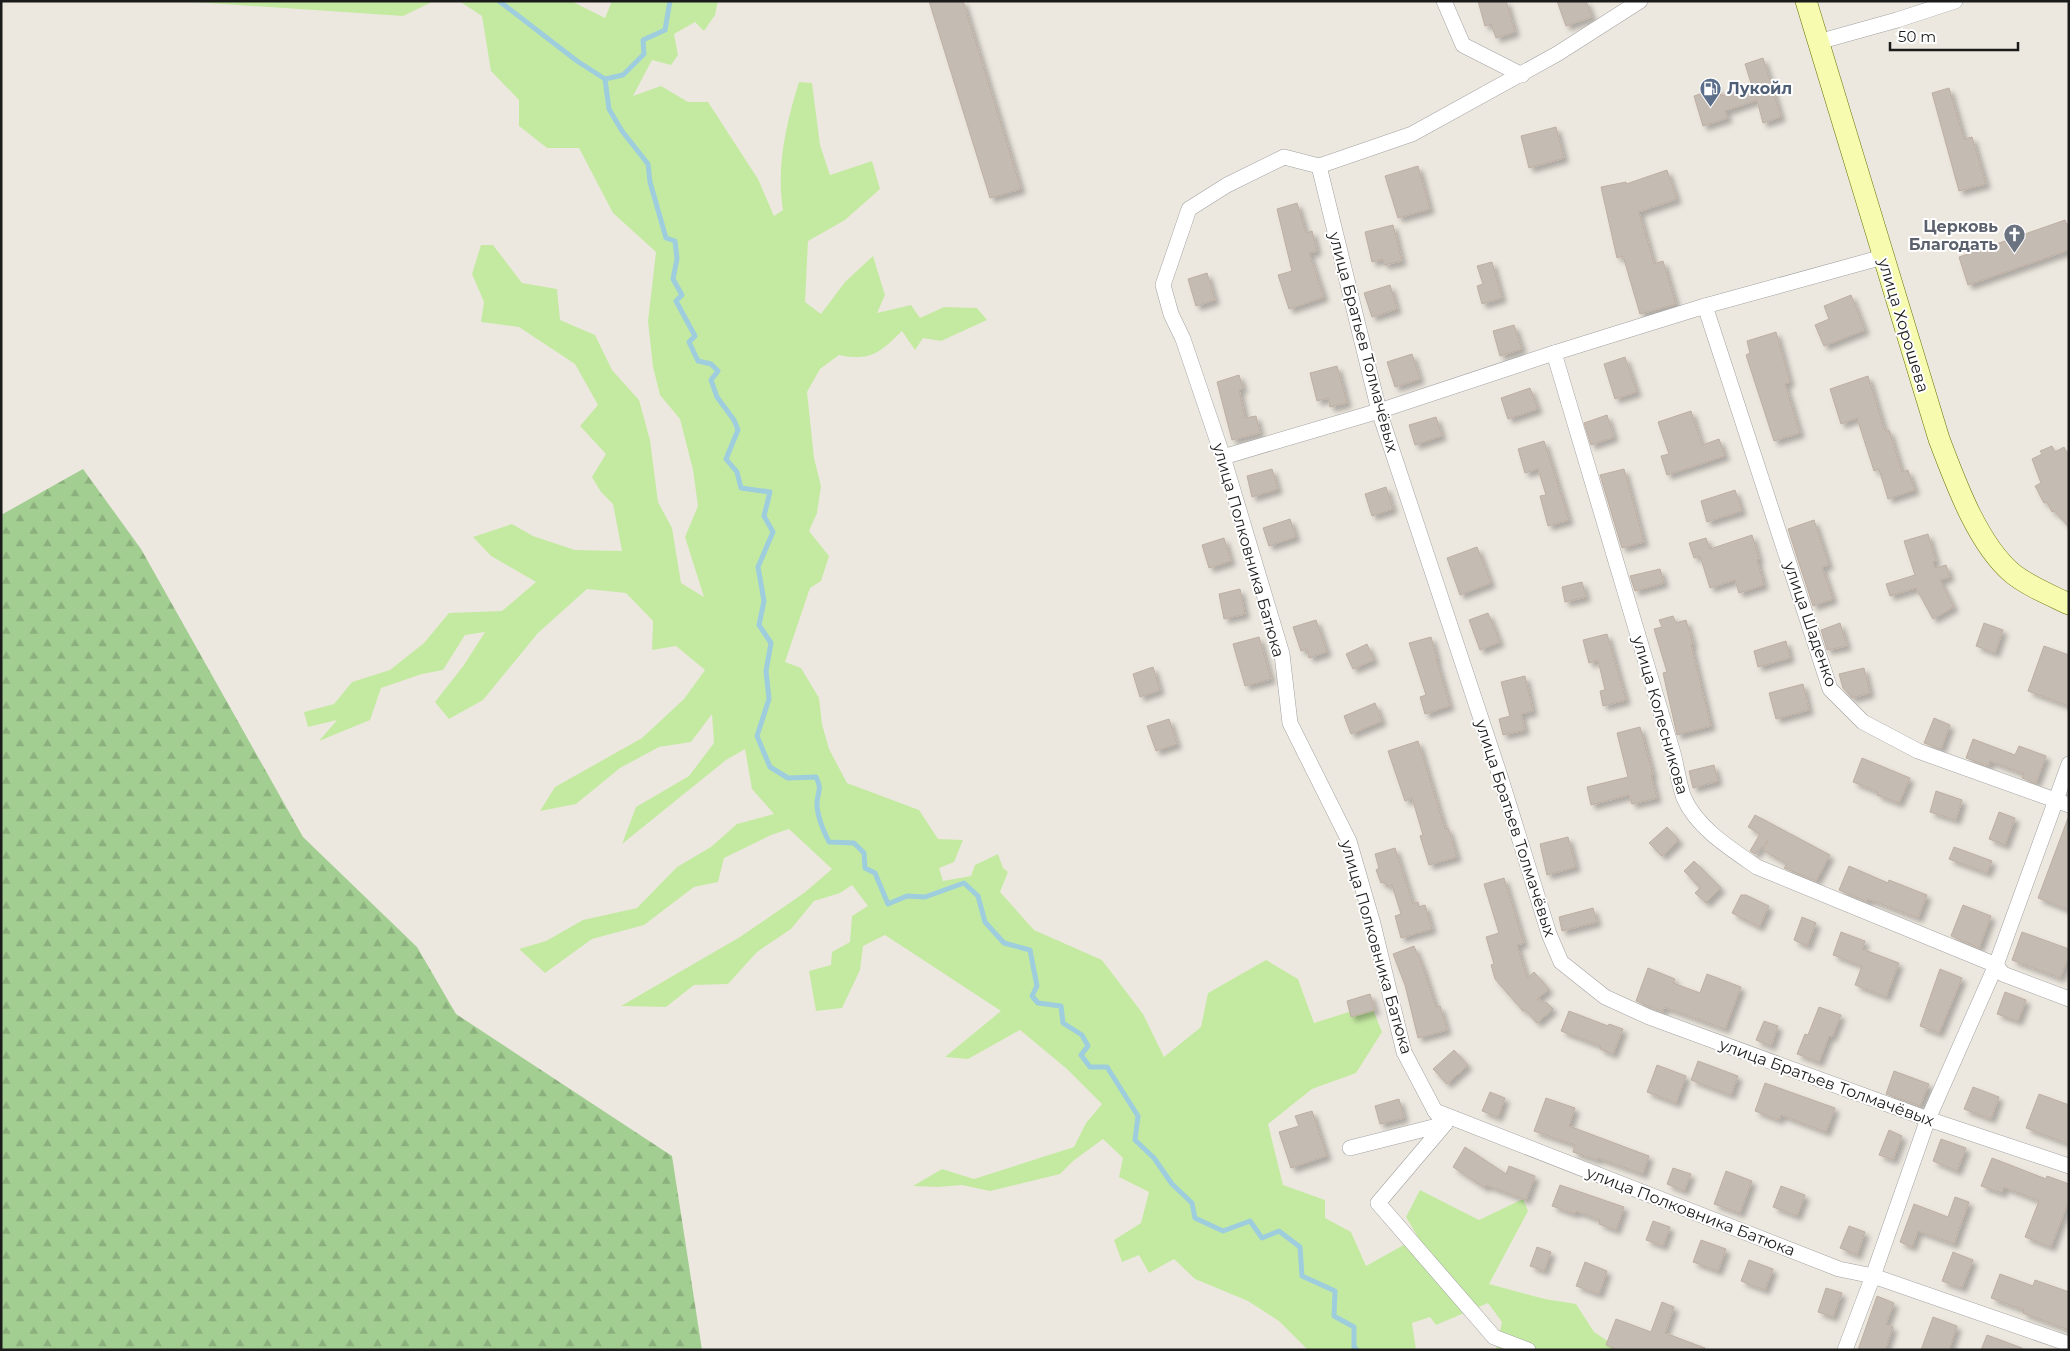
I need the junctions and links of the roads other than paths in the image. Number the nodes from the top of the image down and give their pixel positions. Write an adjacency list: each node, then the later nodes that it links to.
1 (1444, 1): 6 (street)
2 (1640, 1): 6 (street)
3 (1806, 1): 5 (main road, улица Хорошева)
4 (1955, 1): 5 (street)
5 (1818, 42): 8 (main road, улица Хорошева)
6 (1522, 75): 7 (street)
7 (1320, 166): 11 (street, улица Братьев Толмачёвых); 12 (street, улица Полковника Батюка)
8 (1883, 257): 9 (street); 13 (main road, улица Хорошева)
9 (1705, 306): 10 (street); 15 (street, улица Шаденко)
10 (1554, 353): 11 (street); 16 (street, улица Колесникова)
11 (1379, 411): 12 (street); 19 (street, улица Братьев Толмачёвых)
12 (1223, 458): 18 (street, улица Полковника Батюка)
13 (2069, 604)
14 (2069, 764): 15 (street)
15 (2062, 802): 16 (street)
16 (1996, 965): 17 (street, улица Колесникова); 19 (street)
17 (2069, 999)
18 (1435, 1111): 20 (street); 23 (street, улица Полковника Батюка)
19 (1928, 1119): 22 (street, улица Братьев Толмачёвых); 23 (street)
20 (1445, 1124): 21 (street); 25 (street)
21 (1350, 1148)
22 (2069, 1166)
23 (1873, 1276): 24 (street, улица Полковника Батюка); 26 (street)
24 (2069, 1344)
25 (1528, 1350)
26 (1845, 1350)

